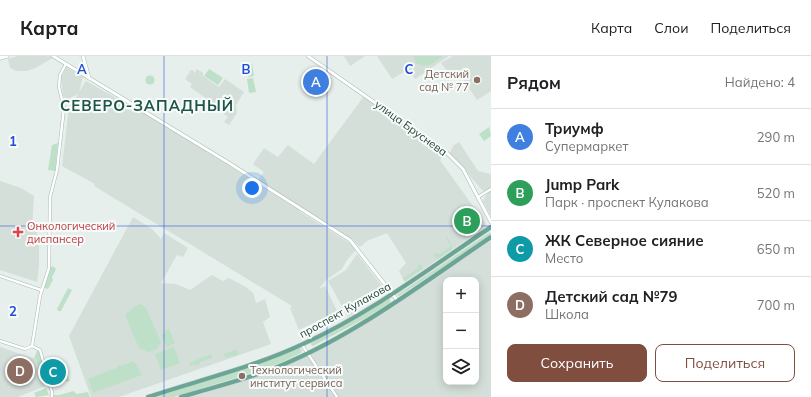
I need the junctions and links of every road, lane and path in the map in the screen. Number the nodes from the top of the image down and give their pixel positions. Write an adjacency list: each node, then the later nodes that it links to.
1 (7, 56): 5 (main road)
2 (53, 56): 6 (street)
3 (83, 56): 7 (street)
4 (308, 56): 9 (street, улица Бруснева)
5 (0, 58)
6 (66, 64): 7 (street); 14 (street)
7 (89, 78): 15 (street)
8 (491, 189): 9 (street)
9 (478, 197): 10 (street, улица Бруснева)
10 (491, 222)
11 (491, 227): 15 (main road, проспект Кулакова)
12 (491, 237): 16 (main road, проспект Кулакова)
13 (0, 276): 14 (street)
14 (41, 290): 19 (street)
15 (393, 293): 16 (street); 18 (main road, проспект Кулакова)
16 (397, 300): 20 (main road, проспект Кулакова)
17 (0, 341): 19 (street)
18 (302, 345): 20 (street); 22 (main road, проспект Кулакова)
19 (32, 346): 21 (street)
20 (306, 353): 23 (main road, проспект Кулакова); 24 (street)
21 (52, 397)
22 (149, 397)
23 (181, 397)
24 (338, 397)

